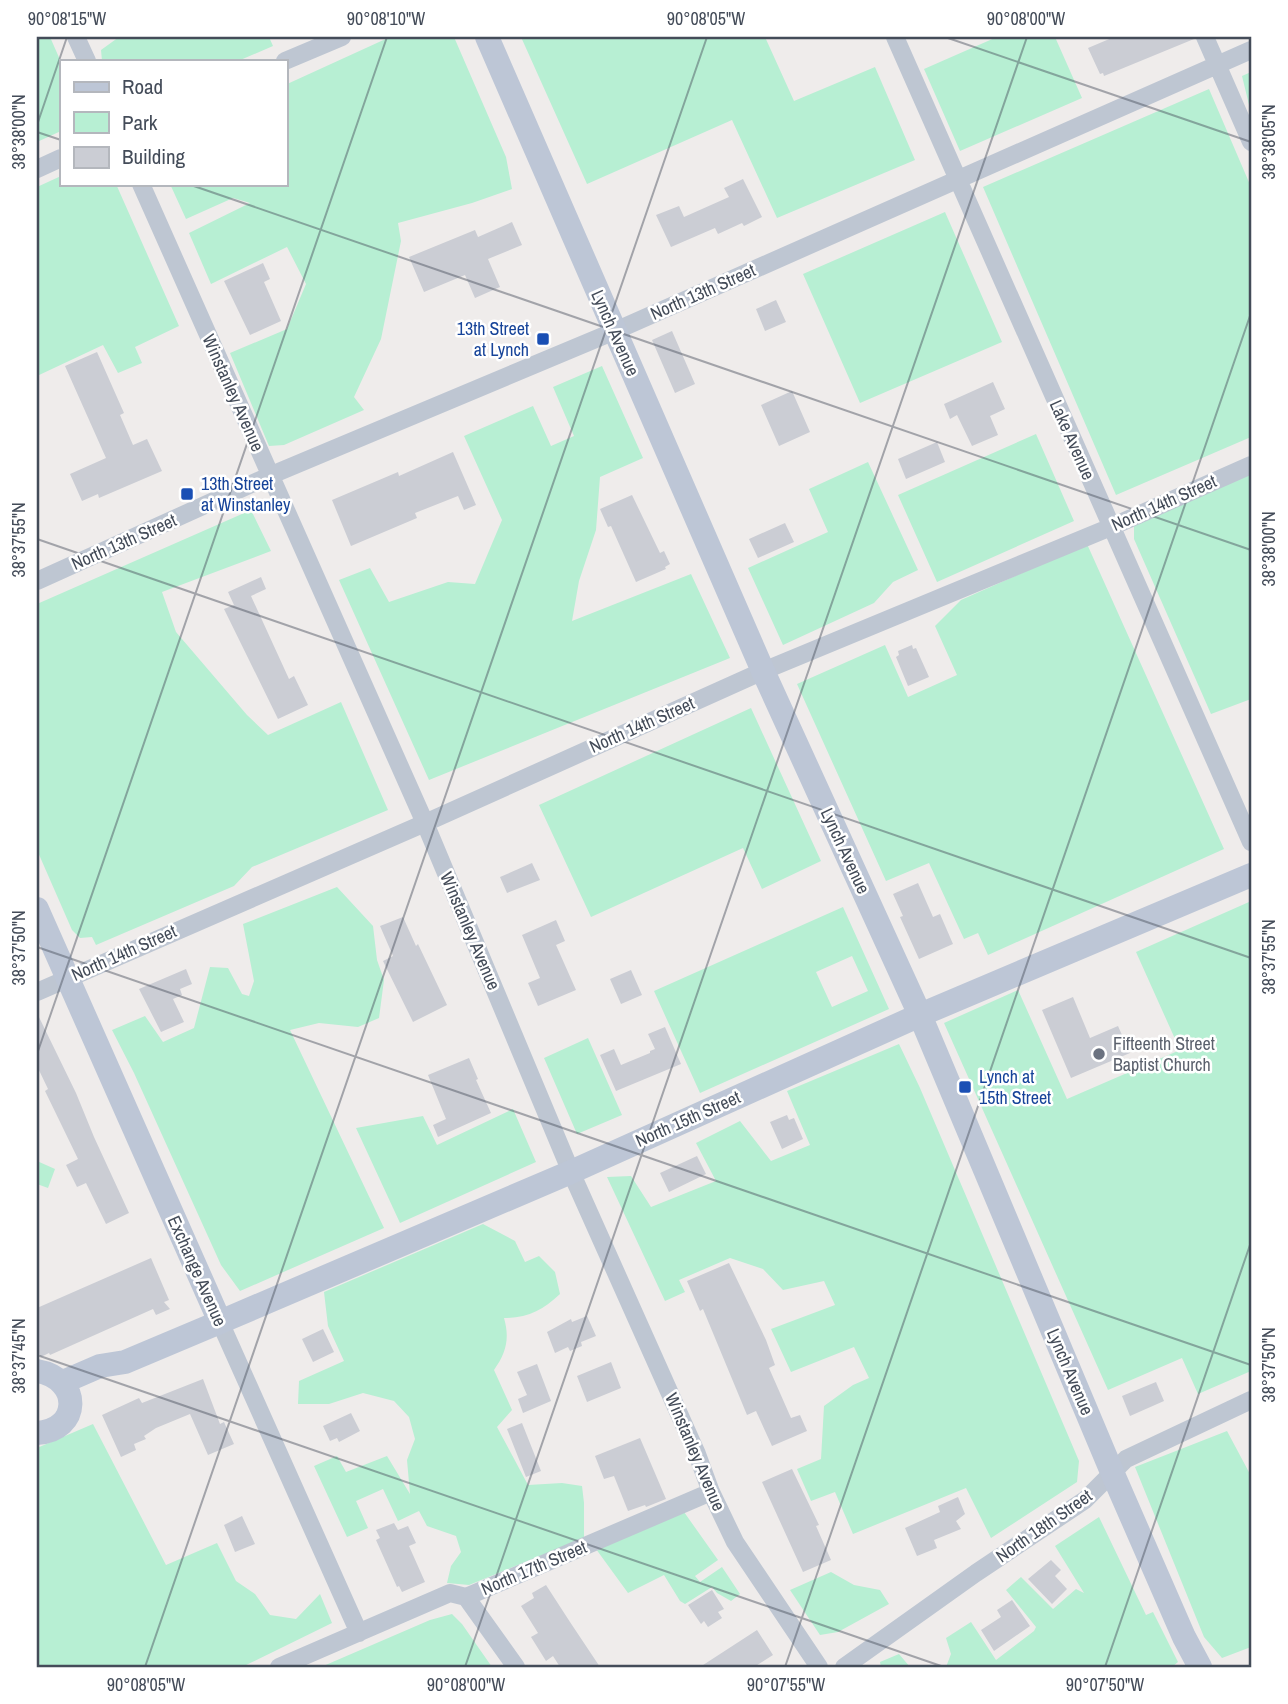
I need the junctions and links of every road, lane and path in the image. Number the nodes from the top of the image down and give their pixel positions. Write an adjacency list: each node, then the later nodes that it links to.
1 (76, 37): 7 (street)
2 (342, 37): 8 (street)
3 (487, 37): 15 (street, Lynch Avenue)
4 (895, 37): 13 (street, Lake Avenue)
5 (1205, 37): 9 (street)
6 (1251, 50): 9 (street, North 13th Street)
7 (87, 60)
8 (287, 60)
9 (1217, 65): 10 (street); 13 (street, North 13th Street)
10 (1251, 142)
11 (60, 158): 12 (street)
12 (37, 169)
13 (957, 180): 15 (street, North 13th Street); 18 (street, Lake Avenue)
14 (142, 186): 17 (street, Winstanley Avenue)
15 (615, 331): 17 (street, North 13th Street); 20 (street, Lynch Avenue)
16 (1251, 465): 18 (street, North 14th Street)
17 (269, 476): 19 (street, North 13th Street); 21 (street, Winstanley Avenue)
18 (1111, 527): 20 (street, North 14th Street); 22 (street, Lake Avenue)
19 (37, 581)
20 (763, 671): 21 (street, North 14th Street); 27 (street, Lynch Avenue)
21 (425, 822): 25 (street, North 14th Street); 28 (street, Winstanley Avenue)
22 (1251, 842)
23 (1251, 875): 27 (street, North 15th Street)
24 (37, 909): 25 (street, Exchange Avenue)
25 (67, 978): 26 (street, North 14th Street); 29 (street, Exchange Avenue)
26 (37, 992)
27 (920, 1015): 28 (street, North 15th Street); 34 (street, Lynch Avenue)
28 (570, 1172): 29 (street, North 15th Street); 35 (street, Winstanley Avenue)
29 (220, 1322): 31 (street, North 15th Street); 37 (street, Exchange Avenue)
30 (37, 1371): 31 (street)
31 (67, 1389): 33 (street)
32 (1251, 1400): 34 (street, North 18th Street)
33 (37, 1433)
34 (1112, 1472): 41 (street, North 18th Street); 42 (street, Lynch Avenue)
35 (711, 1492): 36 (street, North 17th Street); 40 (street, Winstanley Avenue)
36 (466, 1597): 37 (street, North 17th Street); 39 (street)
37 (359, 1633): 38 (street, North 17th Street)
38 (279, 1667)
39 (516, 1667)
40 (819, 1667)
41 (844, 1667)
42 (1200, 1667)

